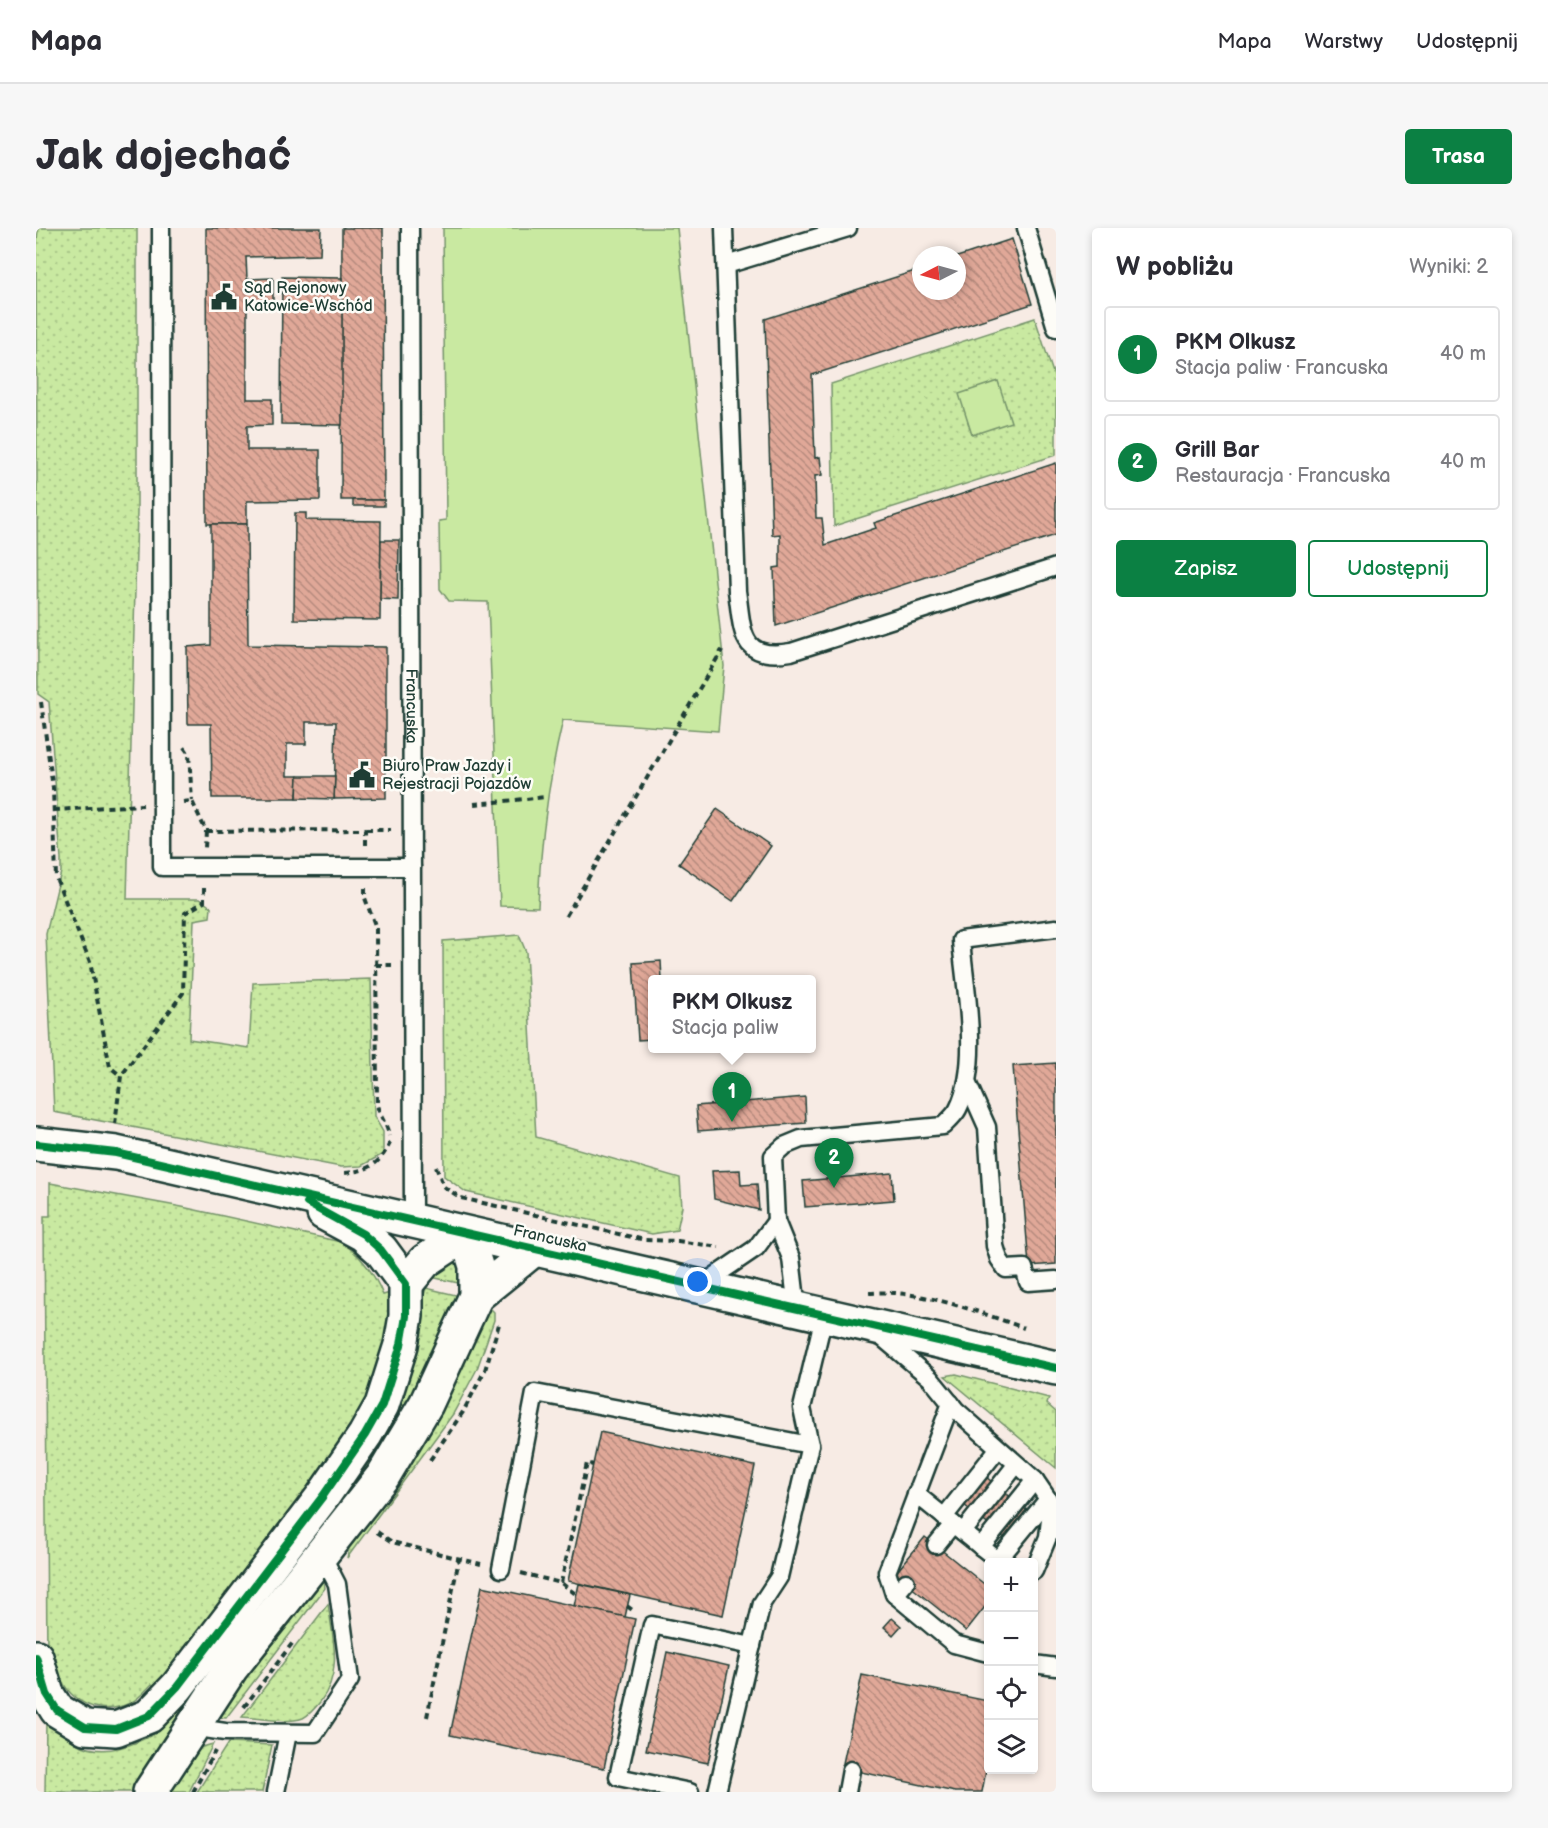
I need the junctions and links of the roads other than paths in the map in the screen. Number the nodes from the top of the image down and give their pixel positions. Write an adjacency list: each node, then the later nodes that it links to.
1 (161, 228): 9 (lane)
2 (410, 228): 9 (lane, Francuska)
3 (724, 228): 6 (lane)
4 (848, 228): 6 (lane)
5 (1026, 228): 7 (lane)
6 (726, 265): 8 (lane)
7 (1056, 328)
8 (1056, 567)
9 (412, 867): 15 (lane, Francuska)
10 (1056, 927): 11 (lane)
11 (967, 1082): 14 (lane); 18 (lane)
12 (36, 1144): 13 (street, Francuska)
13 (291, 1194): 15 (street, Francuska); 19 (street)
14 (776, 1221): 20 (lane); 23 (lane)
15 (413, 1222): 16 (street, Francuska); 19 (street)
16 (466, 1234): 17 (street, Francuska); 19 (street); 21 (street)
17 (534, 1250): 20 (street, Francuska); 21 (street)
18 (1056, 1280)
19 (406, 1284): 42 (street)
20 (698, 1287): 23 (street, Francuska)
21 (476, 1296): 35 (street)
22 (867, 1310): 23 (street, Francuska); 24 (street, Francuska); 25 (lane)
23 (810, 1312): 26 (lane)
24 (1056, 1368)
25 (953, 1406): 27 (lane); 30 (lane)
26 (810, 1445): 39 (lane); 40 (lane)
27 (998, 1449): 28 (lane); 32 (lane)
28 (1016, 1465): 29 (lane); 32 (lane)
29 (1035, 1480): 31 (lane); 34 (lane)
30 (916, 1494): 32 (lane); 41 (lane)
31 (1048, 1499): 37 (lane); 38 (lane)
32 (953, 1524): 33 (lane); 34 (lane)
33 (936, 1545)
34 (981, 1547): 36 (lane)
35 (321, 1552): 45 (street); 46 (lane)
36 (994, 1558)
37 (1002, 1558)
38 (1038, 1561)
39 (501, 1569)
40 (752, 1646): 50 (lane); 51 (lane)
41 (984, 1652)
42 (36, 1657)
43 (1038, 1665): 44 (lane)
44 (1056, 1667)
45 (191, 1727): 46 (lane); 48 (street)
46 (288, 1733): 49 (lane)
47 (851, 1770): 52 (lane)
48 (150, 1792)
49 (276, 1792)
50 (690, 1792)
51 (717, 1792)
52 (847, 1792)

